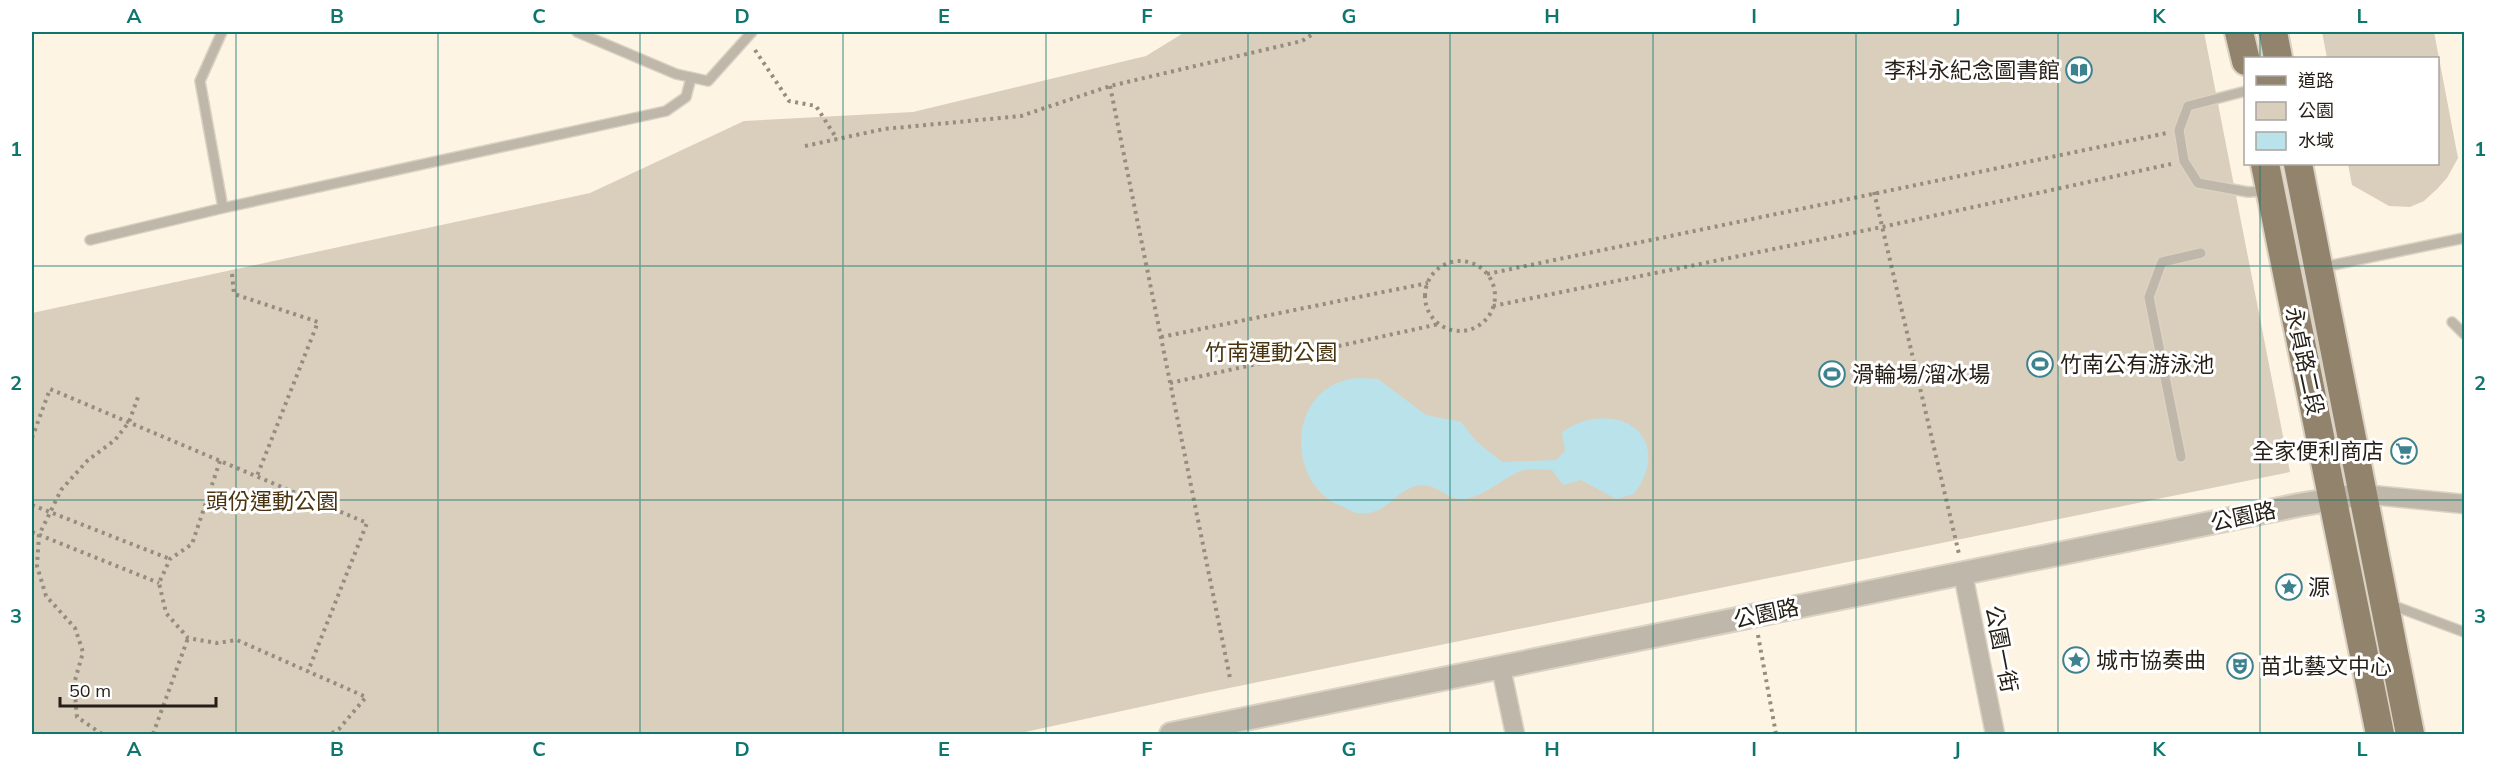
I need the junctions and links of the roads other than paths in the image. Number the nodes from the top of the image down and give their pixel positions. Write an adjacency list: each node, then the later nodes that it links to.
1 (222, 32): 12 (lane)
2 (577, 32): 8 (lane)
3 (2240, 32): 6 (main road)
4 (2273, 32): 7 (main road)
5 (750, 34): 8 (lane)
6 (2245, 57)
7 (2278, 57)
8 (691, 78): 12 (lane)
9 (2244, 92): 11 (lane)
10 (2298, 165): 16 (main road, 永貞路二段)
11 (2267, 177): 21 (main road, 永貞路二段)
12 (223, 208): 14 (lane)
13 (2464, 238): 16 (lane)
14 (90, 240)
15 (2201, 253): 19 (lane)
16 (2319, 268): 20 (main road, 永貞路二段)
17 (2452, 322): 18 (lane)
18 (2464, 334)
19 (2181, 457)
20 (2362, 494): 21 (street, 公園路); 22 (street); 24 (main road, 永貞路二段)
21 (2331, 498): 23 (street, 公園路); 31 (main road, 永貞路二段)
22 (2464, 504)
23 (1963, 574): 26 (street, 公園路); 30 (street, 公園一街)
24 (2384, 602): 25 (lane); 32 (main road, 永貞路二段)
25 (2464, 632)
26 (1501, 668): 27 (street, 公園路); 29 (street)
27 (1205, 730): 28 (street, 公園路)
28 (1171, 735)
29 (1515, 735)
30 (1995, 735)
31 (2379, 735)
32 (2410, 735)

